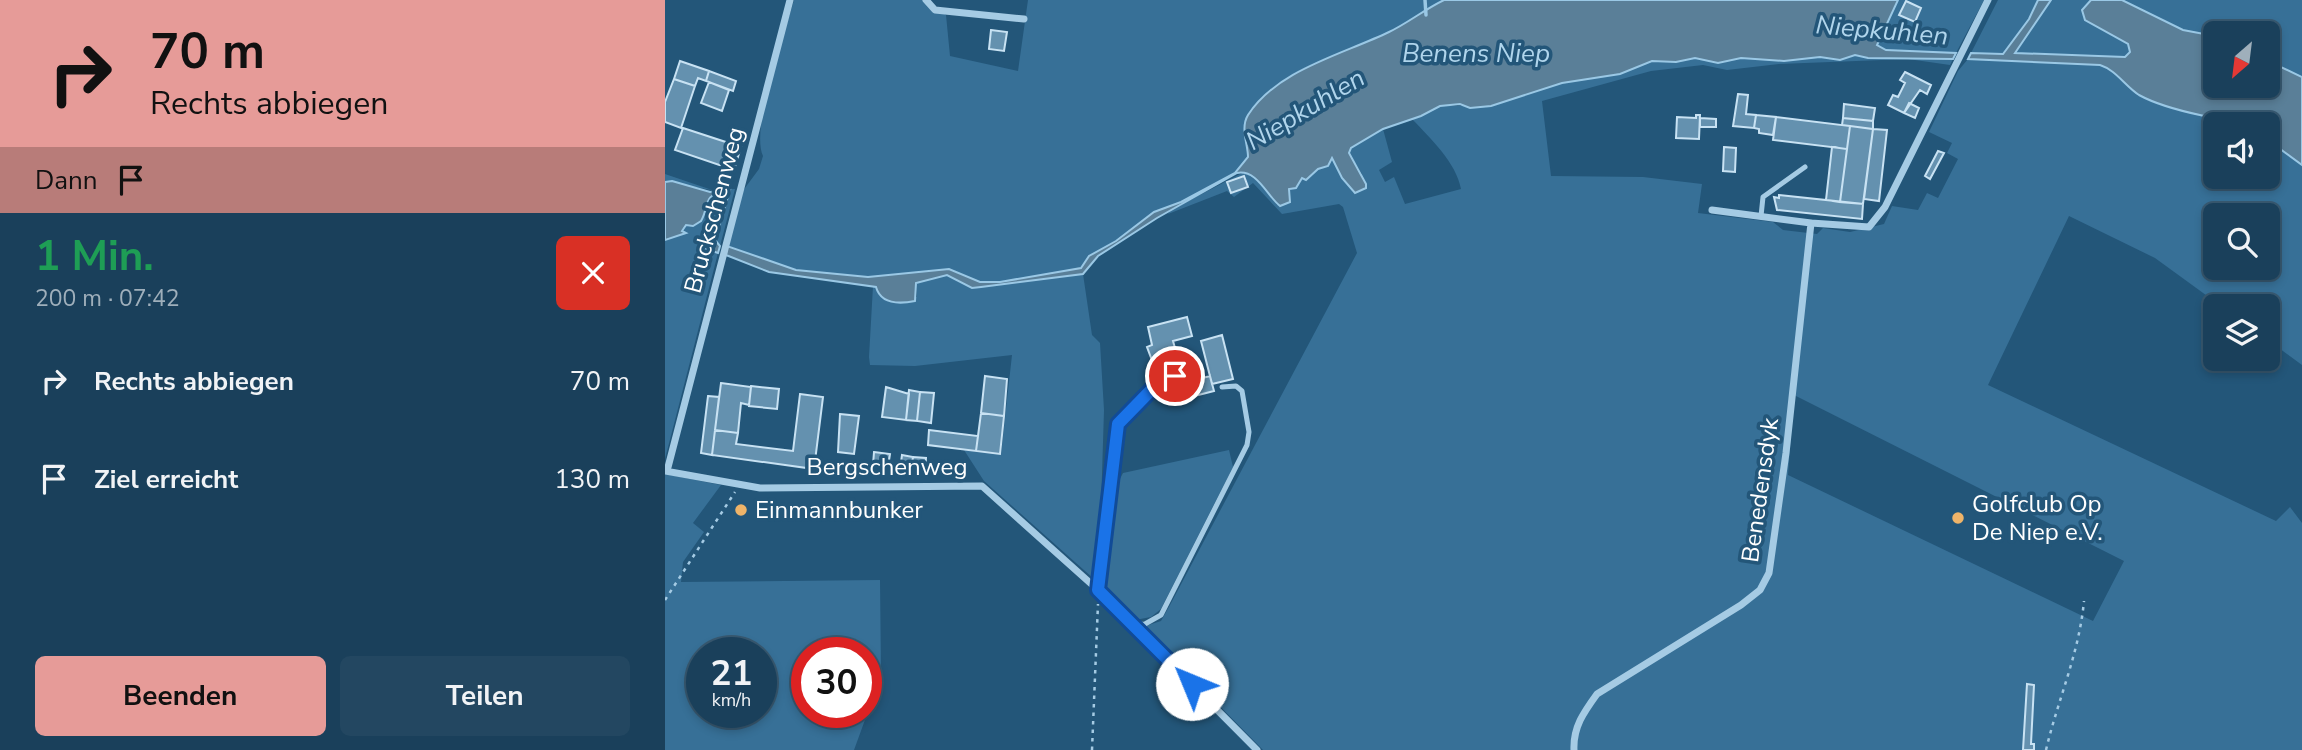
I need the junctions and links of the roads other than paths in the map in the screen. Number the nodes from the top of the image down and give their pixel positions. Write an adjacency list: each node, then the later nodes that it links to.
1 (790, 0): 11 (street, Bruckschenweg)
2 (926, 0): 4 (street)
3 (1989, 0): 8 (street)
4 (1024, 19)
5 (1805, 167): 7 (lane)
6 (1712, 210): 7 (street)
7 (1761, 216): 8 (street)
8 (1811, 223): 15 (street, Benedensdyk)
9 (1193, 368): 12 (lane)
10 (1222, 387): 13 (lane)
11 (666, 471): 12 (street, Bergschenweg)
12 (1098, 590): 13 (street, Bergschenweg)
13 (1133, 625): 14 (street, Bergschenweg)
14 (1257, 750)
15 (1574, 750)

